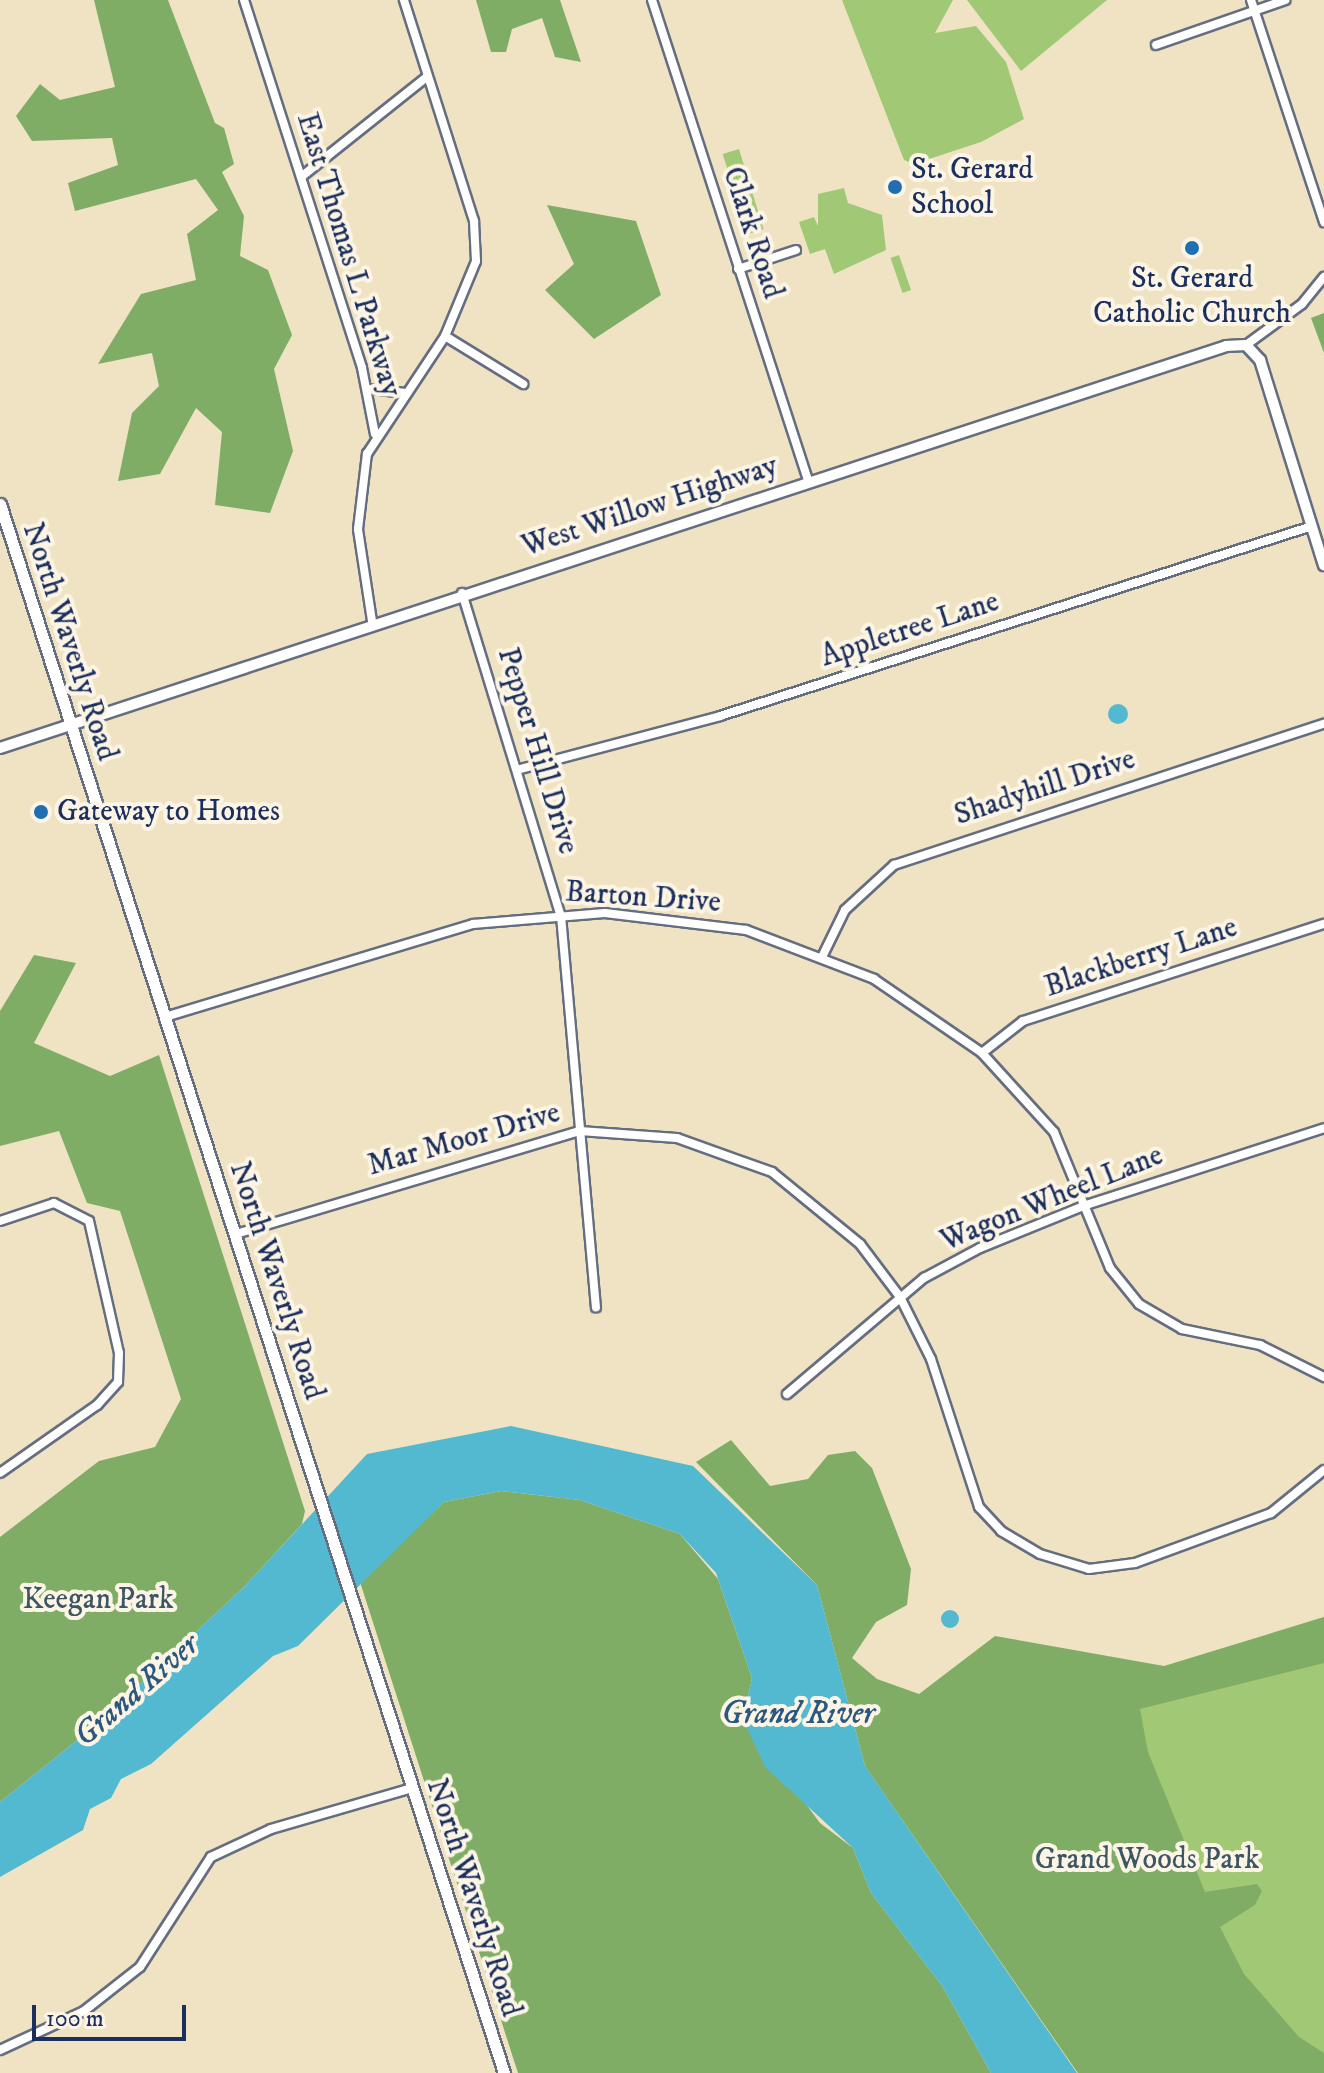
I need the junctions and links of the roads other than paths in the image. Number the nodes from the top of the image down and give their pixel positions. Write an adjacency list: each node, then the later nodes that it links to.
1 (244, 0): 9 (street, East Thomas L Parkway)
2 (404, 0): 8 (street)
3 (652, 0): 12 (street, Clark Road)
4 (1251, 0): 6 (street)
5 (1285, 0): 6 (street)
6 (1254, 10): 7 (street); 10 (street)
7 (1156, 45)
8 (428, 76): 9 (street); 14 (street)
9 (301, 177): 17 (street, East Thomas L Parkway)
10 (1324, 222)
11 (796, 250): 12 (street)
12 (738, 269): 20 (street, Clark Road)
13 (1324, 277): 15 (street)
14 (445, 336): 16 (street); 18 (street)
15 (1246, 345): 20 (street, West Willow Highway); 22 (street)
16 (523, 384)
17 (368, 389): 18 (street); 19 (street, East Thomas L Parkway)
18 (404, 393): 19 (street)
19 (376, 435): 25 (street, East Thomas L Parkway)
20 (808, 480): 24 (street, West Willow Highway)
21 (0, 504): 26 (main road, North Waverly Road)
22 (1312, 526): 23 (street); 29 (street, Appletree Lane)
23 (1324, 565)
24 (462, 593): 25 (street, West Willow Highway); 29 (street, Pepper Hill Drive)
25 (372, 621): 26 (street, West Willow Highway)
26 (70, 724): 28 (street, West Willow Highway); 33 (main road, North Waverly Road)
27 (1324, 724): 32 (street, Shadyhill Drive)
28 (0, 748)
29 (520, 769): 30 (street, Pepper Hill Drive)
30 (561, 916): 32 (street, Barton Drive); 33 (street, Barton Drive); 36 (street, Pepper Hill Drive)
31 (1324, 924): 34 (street, Blackberry Lane)
32 (823, 955): 34 (street, Barton Drive)
33 (165, 1017): 39 (main road, North Waverly Road)
34 (982, 1053): 37 (street, Barton Drive)
35 (1324, 1128): 37 (street, Wagon Wheel Lane)
36 (580, 1131): 39 (street, Mar Moor Drive); 40 (street, Mar Moor Drive); 41 (street, Pepper Hill Drive)
37 (1086, 1205): 40 (street, Wagon Wheel Lane); 42 (street, Barton Drive)
38 (0, 1221): 45 (street)
39 (236, 1234): 46 (main road, North Waverly Road)
40 (900, 1297): 43 (street, Wagon Wheel Lane); 44 (street, Mar Moor Drive)
41 (596, 1307)
42 (1324, 1377)
43 (787, 1394)
44 (1324, 1470)
45 (0, 1473)
46 (412, 1788): 47 (street); 48 (main road, North Waverly Road)
47 (0, 2050)
48 (504, 2073)

